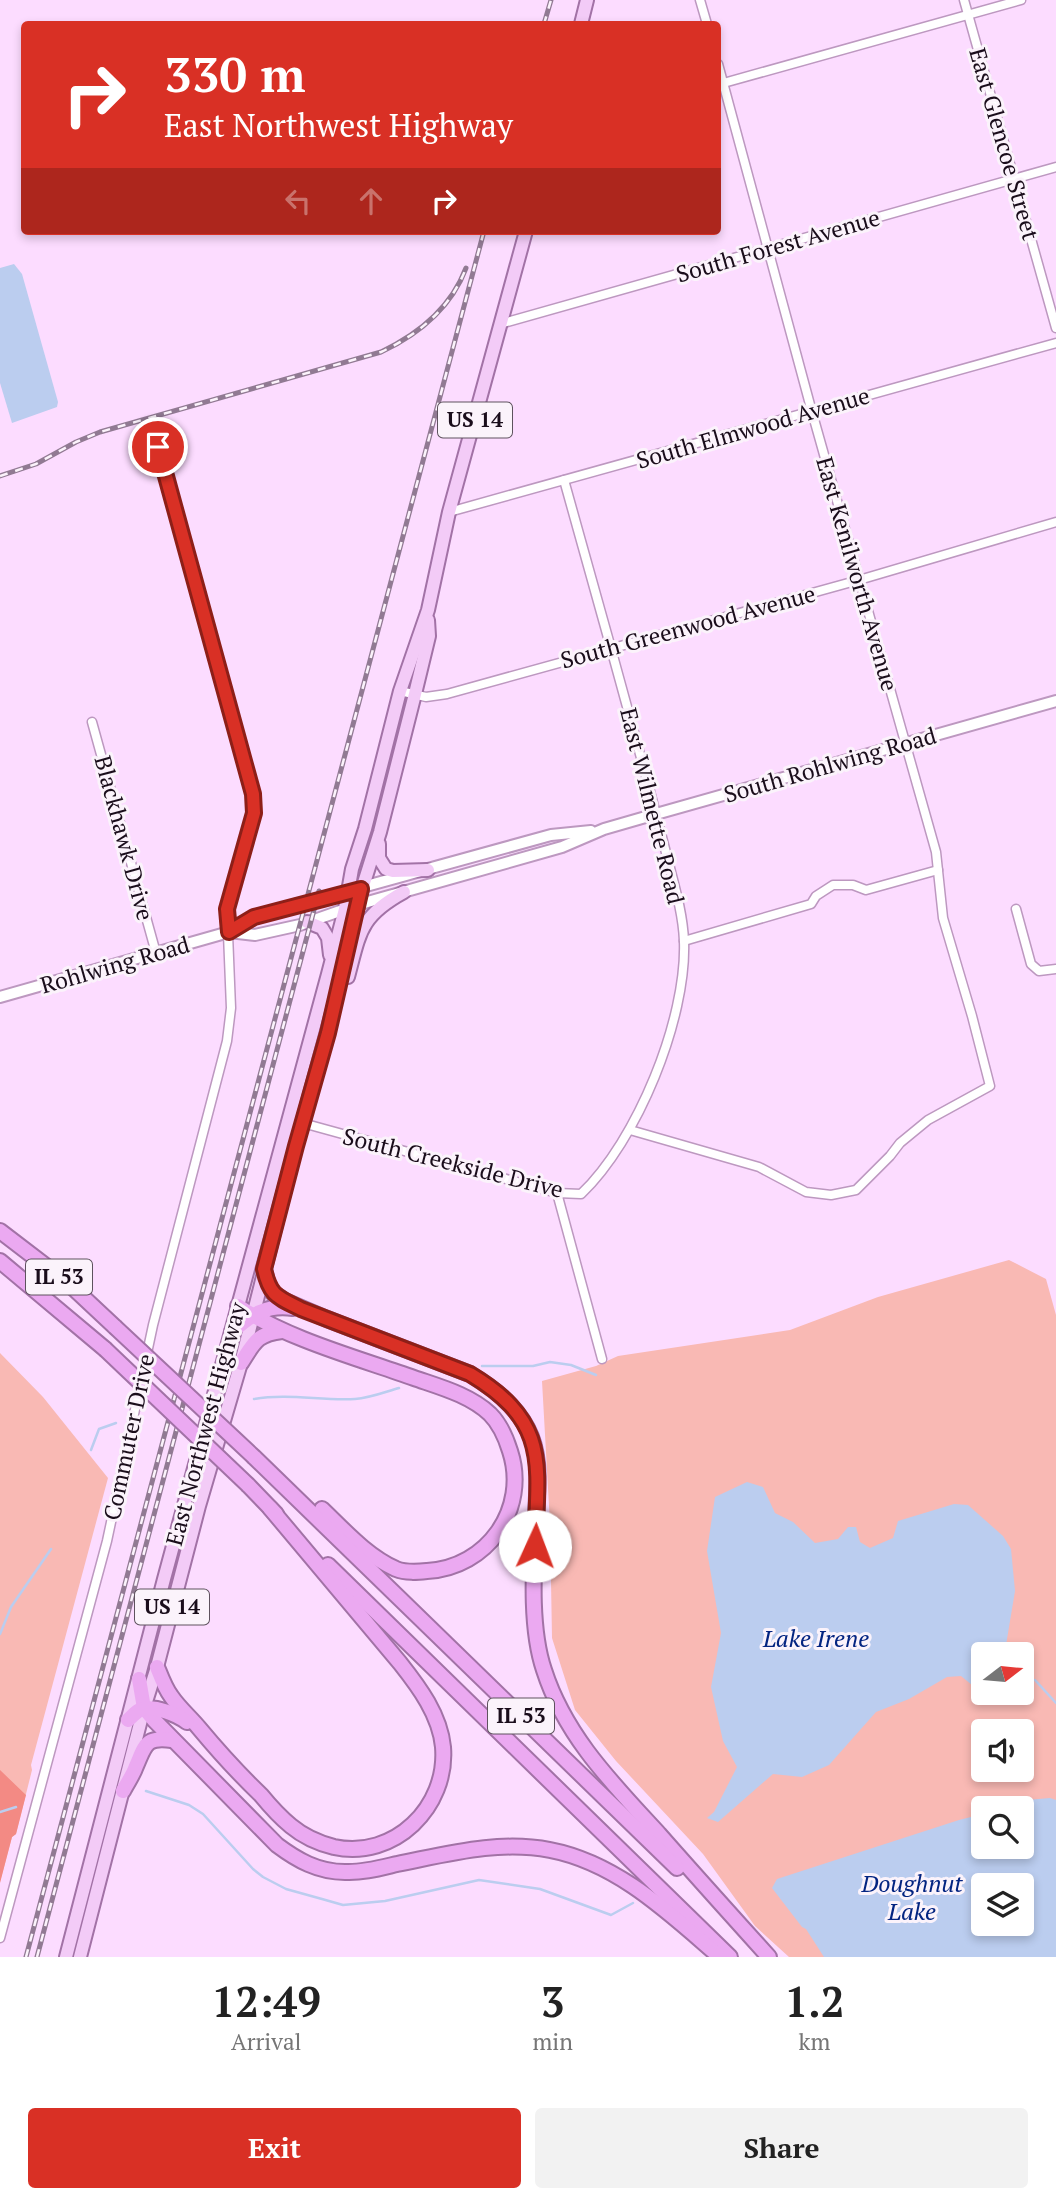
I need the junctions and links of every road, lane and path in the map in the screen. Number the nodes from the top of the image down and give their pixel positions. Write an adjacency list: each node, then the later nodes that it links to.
1 (587, 0): 6 (main road)
2 (700, 0): 7 (street)
3 (964, 0): 5 (street, East Glencoe Street)
4 (1021, 0): 5 (street)
5 (968, 15): 8 (street); 11 (street, East Glencoe Street)
6 (582, 21)
7 (706, 21)
8 (721, 84)
9 (721, 88): 13 (street, East Kenilworth Avenue)
10 (1056, 167): 11 (street, South Forest Avenue)
11 (1014, 179): 13 (street, South Forest Avenue); 15 (street, East Glencoe Street)
12 (525, 235): 14 (main road, East Northwest Highway / US 14)
13 (767, 249): 14 (street, South Forest Avenue); 17 (street, East Kenilworth Avenue)
14 (500, 324): 20 (main road, East Northwest Highway / US 14)
15 (1056, 328)
16 (1056, 343): 17 (street, South Elmwood Avenue)
17 (811, 412): 19 (street, South Elmwood Avenue); 22 (street, East Kenilworth Avenue)
18 (151, 438): 40 (street, Commuter Drive)
19 (564, 480): 20 (street, South Elmwood Avenue); 24 (street, East Wilmette Road)
20 (449, 512): 23 (main road, East Northwest Highway / US 14)
21 (1056, 522): 22 (street, South Greenwood Avenue)
22 (859, 580): 24 (street, South Greenwood Avenue); 29 (street, East Kenilworth Avenue)
23 (428, 610): 25 (main road, East Northwest Highway / US 14); 26 (main road, East Northwest Highway / US 14)
24 (611, 649): 26 (street, South Greenwood Avenue); 30 (street, East Wilmette Road)
25 (400, 691): 26 (street, South Greenwood Avenue); 35 (main road, East Northwest Highway / US 14)
26 (415, 694): 32 (main road, East Northwest Highway / US 14)
27 (1056, 701): 29 (street, South Rohlwing Road)
28 (92, 722): 42 (street, Blackhawk Drive)
29 (905, 743): 30 (street, South Rohlwing Road); 34 (street, East Kenilworth Avenue)
30 (656, 814): 31 (street, South Rohlwing Road); 41 (street, East Wilmette Road)
31 (604, 829): 33 (street, South Rohlwing Road); 36 (street, South Rohlwing Road)
32 (380, 832): 33 (main road); 35 (main road, East Northwest Highway / US 14)
33 (428, 870): 35 (street, South Rohlwing Road)
34 (937, 870): 41 (street); 49 (street, East Kenilworth Avenue)
35 (355, 890): 37 (main road, East Northwest Highway / US 14); 40 (street, Rohlwing Road)
36 (404, 892): 37 (street, South Rohlwing Road); 46 (main road)
37 (351, 907): 39 (street, Rohlwing Road); 44 (main road, East Northwest Highway / US 14); 46 (main road, East Northwest Highway / US 14)
38 (1016, 909): 43 (street)
39 (307, 922): 40 (street, Rohlwing Road); 44 (main road)
40 (229, 932): 42 (street, Rohlwing Road); 72 (street, Commuter Drive)
41 (684, 940): 49 (street, East Wilmette Road)
42 (156, 953): 45 (street, Rohlwing Road)
43 (1056, 969)
44 (328, 974): 47 (main road, East Northwest Highway / US 14)
45 (0, 997)
46 (328, 1033): 48 (main road, East Northwest Highway / US 14)
47 (288, 1119): 48 (street, South Creekside Drive); 54 (main road, East Northwest Highway / US 14)
48 (302, 1123): 50 (street, South Creekside Drive); 53 (main road, East Northwest Highway / US 14)
49 (630, 1130): 50 (street, South Creekside Drive)
50 (557, 1193): 59 (street)
51 (0, 1231): 61 (highway, IL 53, bridge)
52 (0, 1261): 62 (highway, IL 53, bridge)
53 (264, 1269): 55 (highway); 56 (main road, East Northwest Highway / US 14)
54 (238, 1306): 56 (highway); 58 (main road, East Northwest Highway / US 14)
55 (301, 1309): 56 (highway); 77 (highway)
56 (251, 1315): 57 (highway); 58 (highway); 60 (main road, East Northwest Highway / US 14)
57 (282, 1331): 60 (highway); 61 (highway)
58 (232, 1332): 64 (main road, East Northwest Highway / US 14)
59 (601, 1359)
60 (241, 1363): 63 (main road, East Northwest Highway / US 14)
61 (274, 1476): 77 (highway, IL 53)
62 (270, 1508): 68 (highway); 76 (highway, IL 53)
63 (157, 1667): 65 (main road, East Northwest Highway / US 14); 68 (highway)
64 (139, 1679): 65 (highway); 66 (main road, East Northwest Highway / US 14)
65 (145, 1708): 66 (highway); 67 (highway); 68 (highway); 69 (main road, East Northwest Highway / US 14)
66 (128, 1720): 70 (main road, East Northwest Highway / US 14)
67 (172, 1740): 69 (highway); 75 (highway)
68 (214, 1746)
69 (123, 1791): 71 (main road, East Northwest Highway / US 14)
70 (74, 1927): 71 (main road); 73 (main road, East Northwest Highway / US 14)
71 (86, 1936): 74 (main road, East Northwest Highway / US 14)
72 (0, 1938)
73 (66, 1957)
74 (80, 1957)
75 (720, 1957)
76 (730, 1957)
77 (769, 1957)

